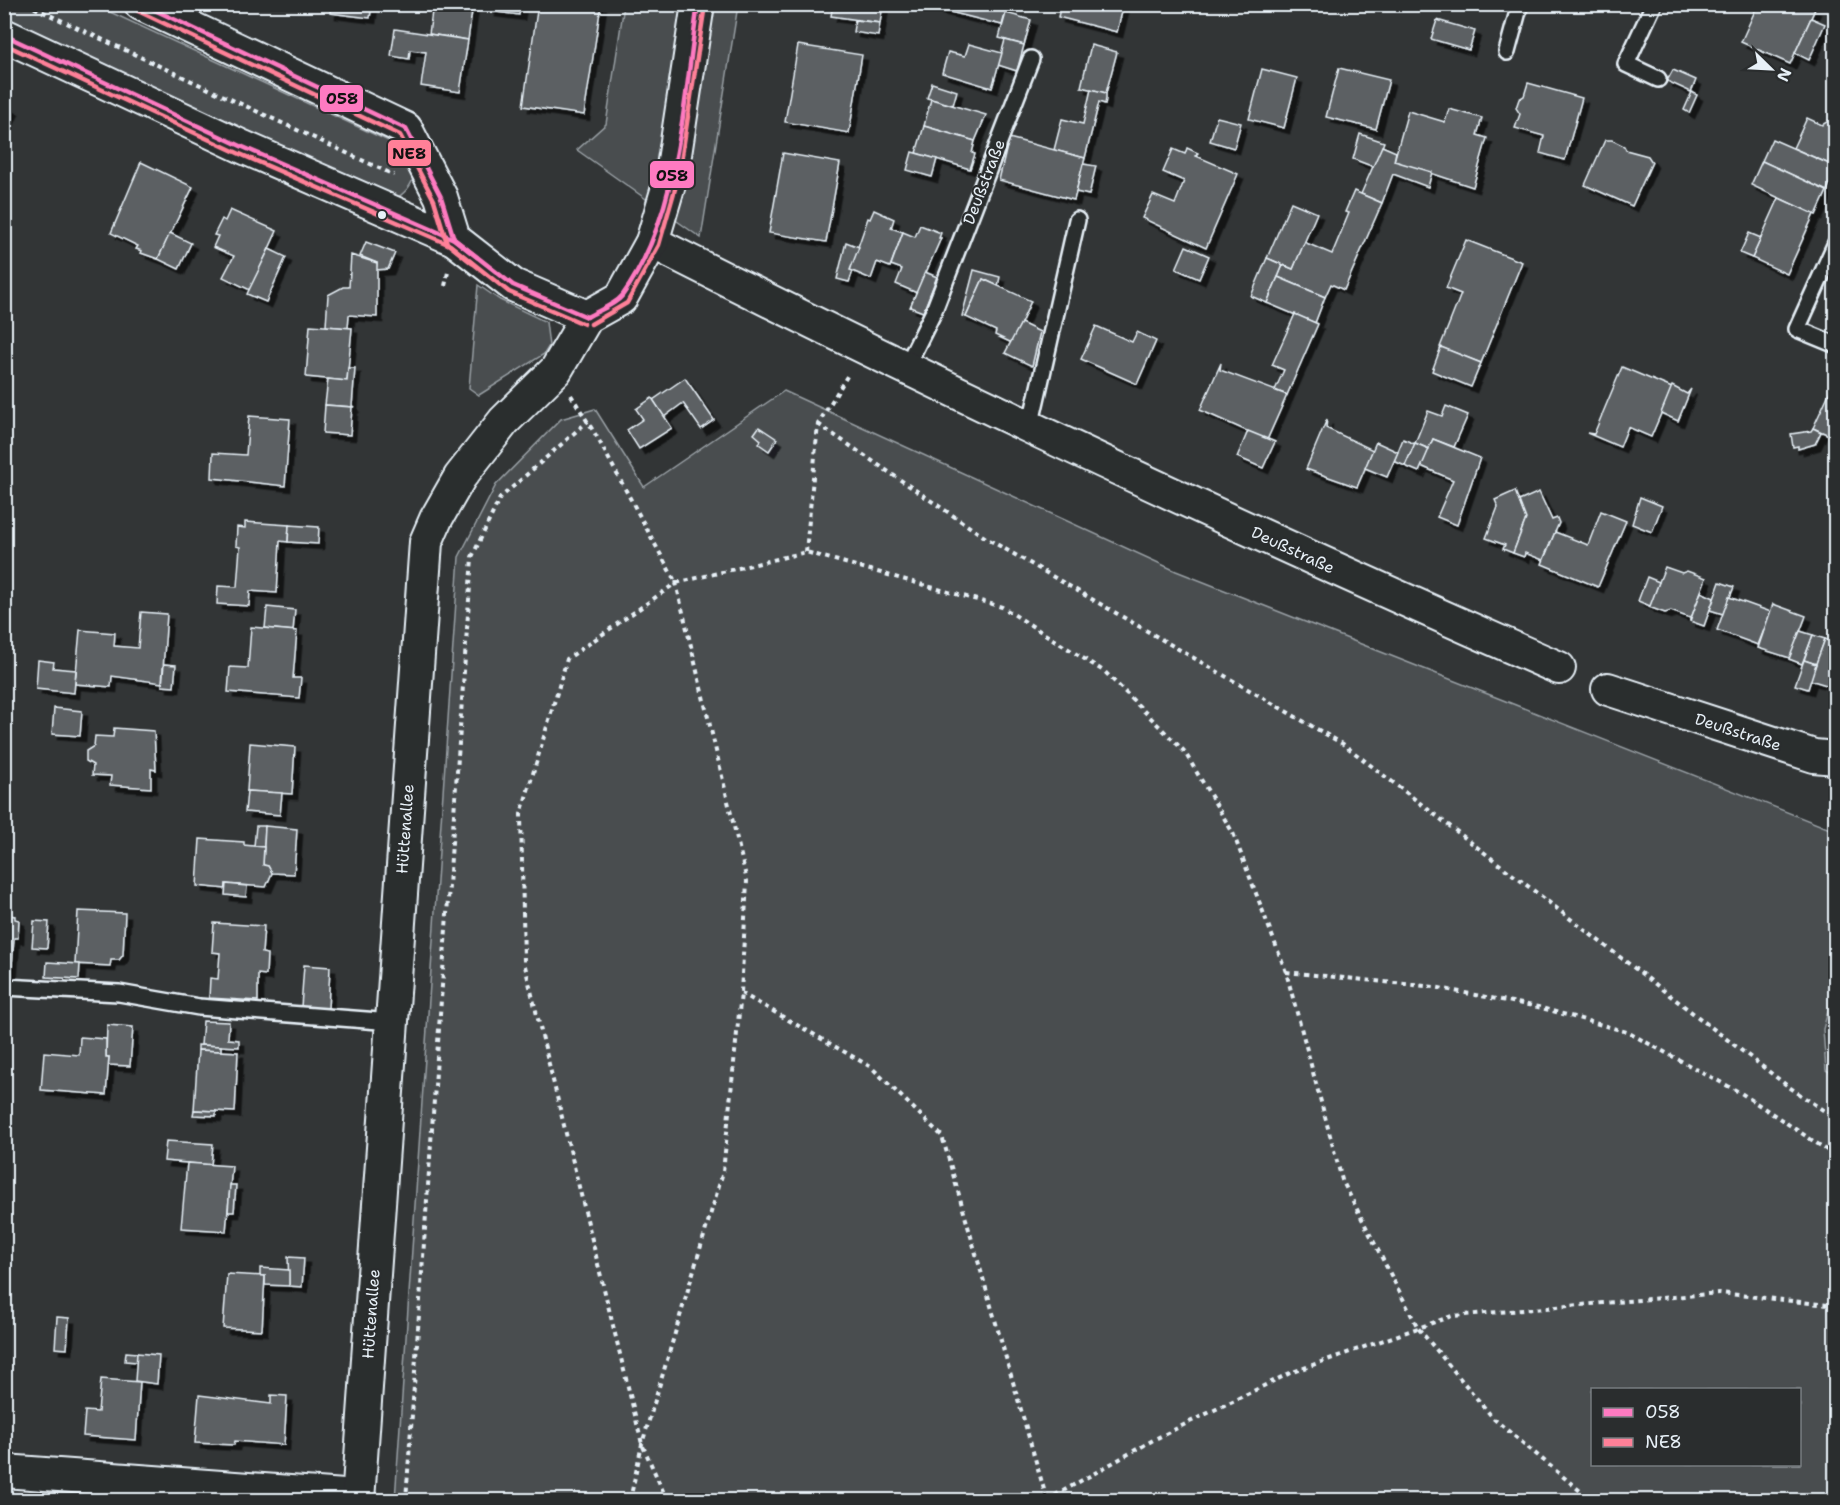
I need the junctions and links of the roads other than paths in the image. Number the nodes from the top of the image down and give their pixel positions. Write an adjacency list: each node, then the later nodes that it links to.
1 (141, 4): 10 (street)
2 (698, 4): 11 (street)
3 (1520, 4): 6 (lane)
4 (1654, 4): 8 (lane)
5 (4, 35): 10 (street)
6 (1507, 52)
7 (1031, 59): 15 (lane, Deußstraße)
8 (1658, 79)
9 (1077, 220): 16 (lane)
10 (454, 239): 13 (street)
11 (652, 242): 13 (street); 15 (street, Deußstraße)
12 (1836, 243): 14 (lane)
13 (587, 317): 21 (street, Hüttenallee)
14 (1836, 345)
15 (905, 369): 16 (street, Deußstraße)
16 (1030, 427): 17 (street, Deußstraße)
17 (1559, 668)
18 (1608, 690): 19 (street, Deußstraße)
19 (1836, 758)
20 (4, 987): 21 (lane)
21 (392, 1022): 23 (street, Hüttenallee)
22 (4, 1471): 23 (street, Hüttenallee)
23 (358, 1499)

